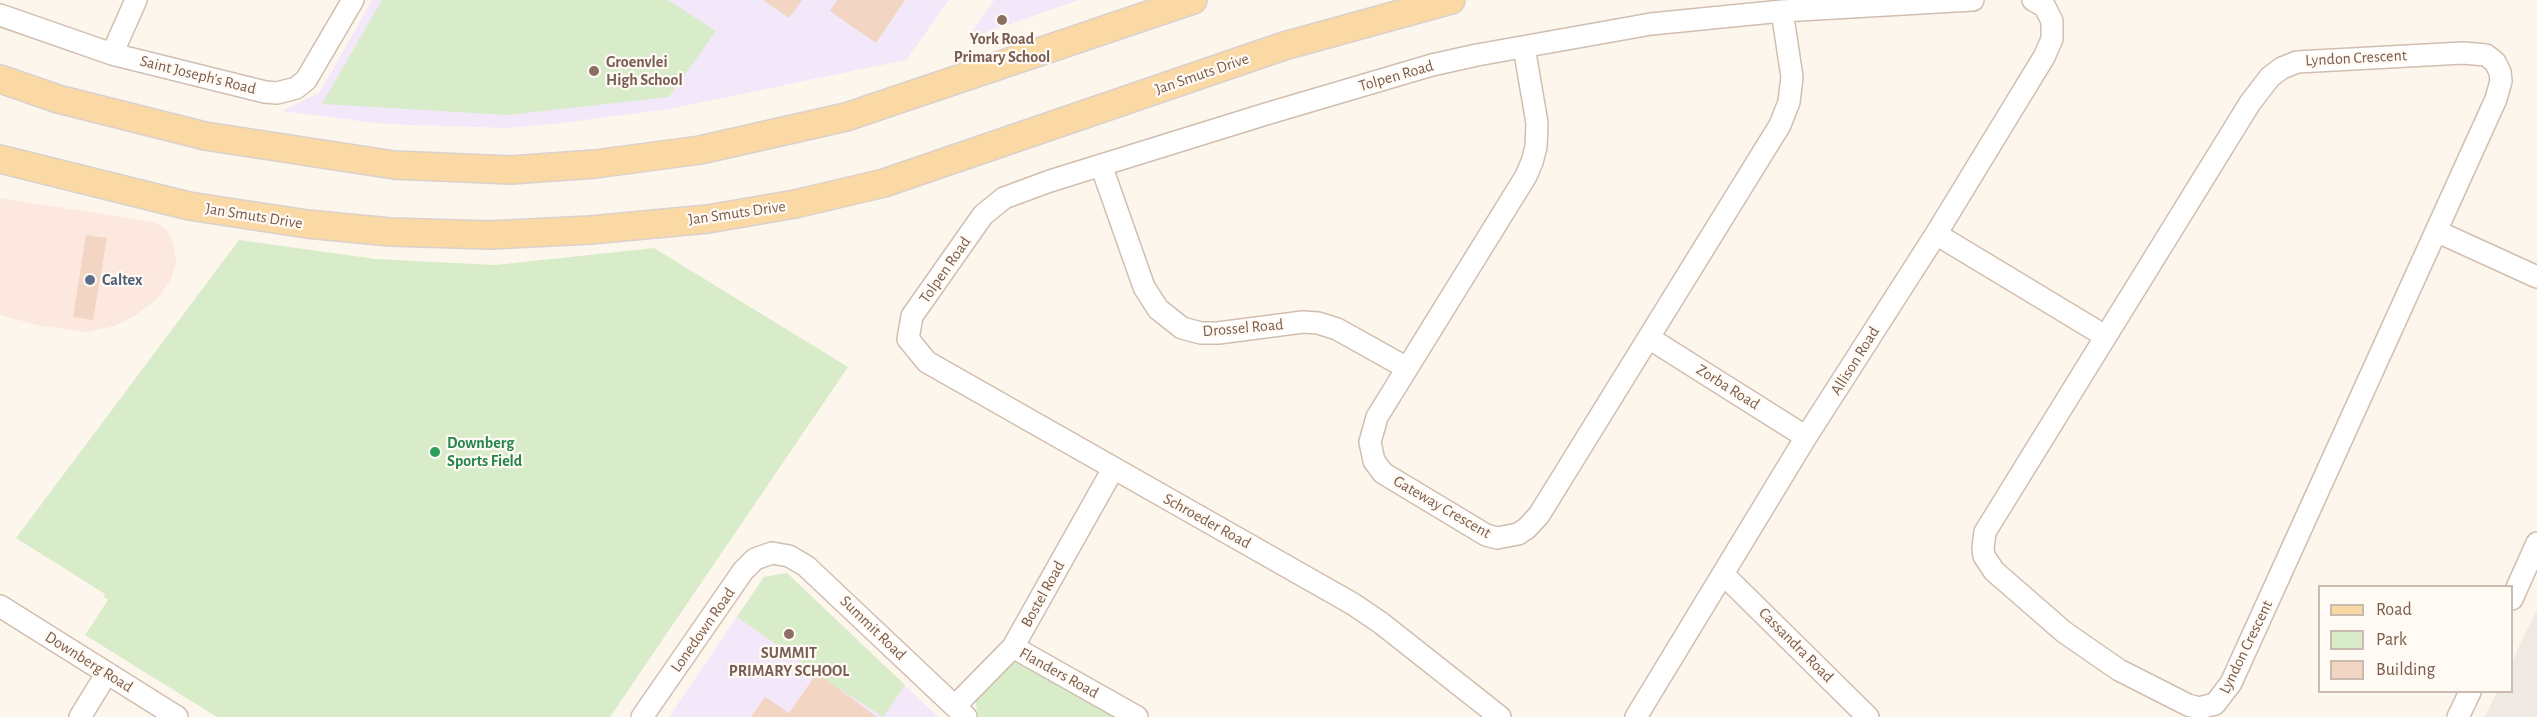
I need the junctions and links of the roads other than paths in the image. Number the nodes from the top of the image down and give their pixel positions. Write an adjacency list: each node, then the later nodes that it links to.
1 (136, 0): 10 (street)
2 (353, 0): 10 (street, Saint Joseph's Road)
3 (1193, 0): 11 (main road)
4 (1451, 0): 12 (main road, Jan Smuts Drive)
5 (1973, 0): 7 (street, Tolpen Road)
6 (2036, 2): 15 (street, Allison Road)
7 (1782, 11): 9 (street, Tolpen Road); 18 (street, Gateway Crescent)
8 (0, 15): 10 (street, Saint Joseph's Road)
9 (1524, 47): 13 (street, Tolpen Road); 20 (street, Gateway Crescent)
10 (112, 54)
11 (0, 79)
12 (0, 159)
13 (1101, 165): 19 (street, Tolpen Road); 20 (street, Drossel Road)
14 (2436, 231): 16 (street); 17 (street, Lyndon Crescent); 17 (street, Lyndon Crescent)
15 (1936, 234): 17 (street); 21 (street, Allison Road)
16 (2537, 278)
17 (2105, 336)
18 (1649, 338): 20 (street, Gateway Crescent); 21 (street, Zorba Road)
19 (908, 339): 22 (street, Schroeder Road)
20 (1407, 368)
21 (1806, 437): 25 (street, Allison Road)
22 (1113, 469): 28 (street, Bostel Road); 36 (street, Schroeder Road)
23 (2537, 543): 26 (street)
24 (772, 553): 31 (street, Summit Road); 34 (street, Lonedown Road)
25 (1724, 574): 37 (street, Allison Road); 38 (street, Cassandra Road)
26 (2513, 595)
27 (0, 606): 29 (street, Downberg Road)
28 (1013, 647): 31 (street, Bostel Road); 35 (street, Flanders Road)
29 (108, 673): 32 (street); 33 (street, Downberg Road)
30 (2470, 693): 39 (street)
31 (960, 712)
32 (80, 717)
33 (177, 717)
34 (642, 717)
35 (1137, 717)
36 (1500, 717)
37 (1636, 717)
38 (1868, 717)
39 (2458, 717)

